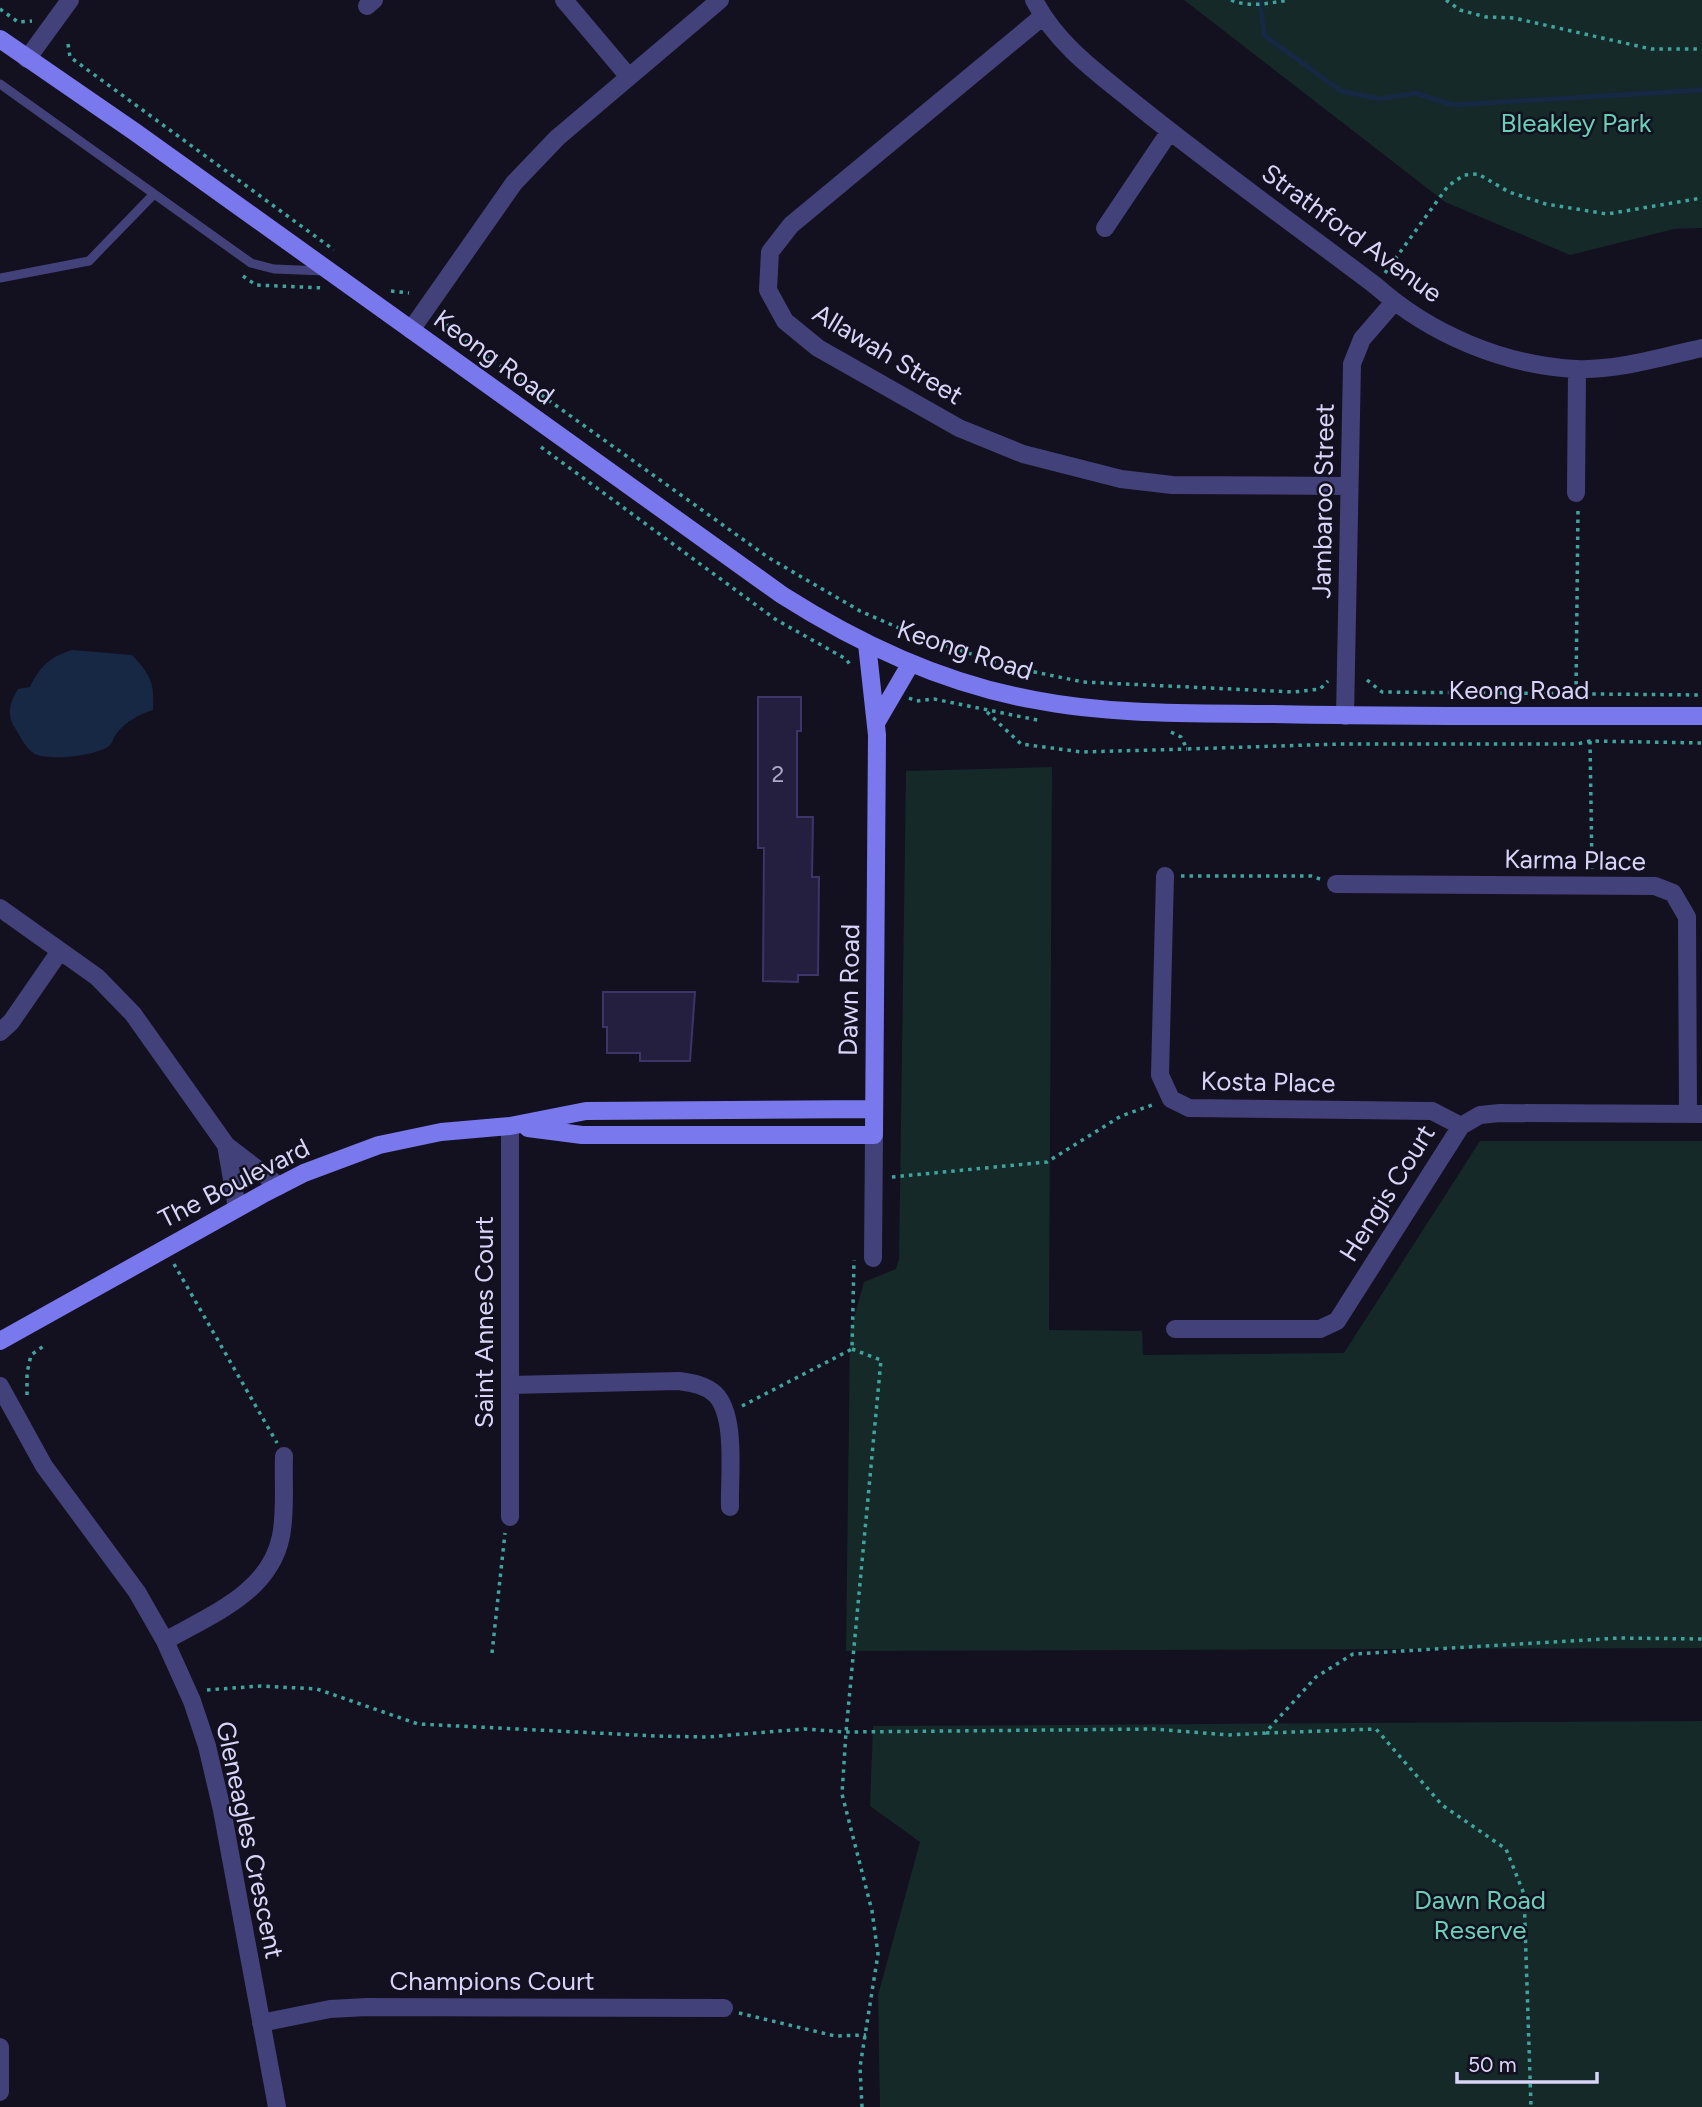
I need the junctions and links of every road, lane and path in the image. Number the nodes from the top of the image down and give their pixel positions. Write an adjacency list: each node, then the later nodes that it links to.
1 (70, 0): 14 (street)
2 (564, 0): 15 (street)
3 (720, 0): 15 (street)
4 (1034, 0): 9 (street, Strathford Avenue)
5 (1231, 0): 6 (path)
6 (1289, 0)
7 (1446, 0): 13 (path)
8 (0, 9): 10 (path)
9 (1042, 17): 17 (street, Strathford Avenue); 34 (street, Allawah Street)
10 (32, 21)
11 (0, 39): 14 (street, Keong Road)
12 (68, 44): 21 (path)
13 (1702, 49)
14 (27, 59): 24 (street, Keong Road)
15 (629, 77): 30 (street)
16 (0, 84): 18 (lane)
17 (1170, 131): 20 (street); 26 (street, Strathford Avenue)
18 (153, 195): 23 (lane); 24 (lane)
19 (1702, 198): 26 (path)
20 (1105, 228)
21 (336, 251)
22 (234, 269): 24 (path)
23 (0, 278)
24 (328, 280): 30 (street, Keong Road)
25 (380, 284): 27 (path)
26 (1376, 286): 28 (street, Strathford Avenue)
27 (409, 293)
28 (1394, 302): 32 (street, Strathford Avenue); 34 (street, Jambaroo Street)
29 (444, 316): 39 (path)
30 (411, 330): 36 (street, Keong Road)
31 (1702, 348): 32 (street, Strathford Avenue)
32 (1577, 369): 35 (street)
33 (537, 444): 38 (path)
34 (1349, 486): 45 (street, Jambaroo Street)
35 (1576, 493): 41 (path)
36 (867, 644): 37 (street, Keong Road); 48 (street, Dawn Road)
37 (911, 663): 45 (street, Keong Road); 48 (street, Dawn Road)
38 (853, 669)
39 (1329, 680)
40 (1367, 680): 41 (path)
41 (1576, 694): 42 (path)
42 (1702, 695)
43 (904, 696): 44 (path)
44 (985, 711): 47 (path); 52 (path)
45 (1345, 716): 46 (street, Keong Road)
46 (1702, 716)
47 (1051, 722)
48 (876, 723): 60 (street, Dawn Road)
49 (1164, 728): 52 (path)
50 (1590, 741): 51 (path); 52 (path); 55 (path)
51 (1702, 743)
52 (1187, 748)
53 (1165, 876): 54 (path); 59 (street, Kosta Place)
54 (1336, 884): 55 (street, Karma Place)
55 (1592, 885): 61 (street, Karma Place)
56 (0, 908): 57 (street)
57 (60, 951): 58 (street); 65 (street)
58 (0, 1032)
59 (1171, 1099): 63 (street, Kosta Place); 66 (path)
60 (874, 1109): 62 (street, The Boulevard); 64 (street, Dawn Road)
61 (1695, 1114): 63 (street, Hengis Court)
62 (510, 1126): 64 (street, The Boulevard); 67 (street, The Boulevard); 76 (street, Saint Annes Court)
63 (1461, 1126): 72 (street, Hengis Court)
64 (874, 1135): 66 (street, Dawn Road)
65 (226, 1146): 67 (street); 68 (street)
66 (873, 1179): 71 (street, Dawn Road)
67 (279, 1186): 68 (street, The Boulevard)
68 (237, 1208): 69 (street, The Boulevard)
69 (164, 1248): 73 (street, The Boulevard); 80 (path)
70 (854, 1258): 75 (path)
71 (873, 1258)
72 (1175, 1329)
73 (0, 1341)
74 (45, 1345): 78 (path)
75 (852, 1349): 79 (path); 87 (path)
76 (510, 1385): 79 (street); 82 (street, Saint Annes Court)
77 (0, 1386): 84 (street, Gleneagles Crescent)
78 (27, 1395)
79 (727, 1419): 81 (street)
80 (284, 1456): 84 (street)
81 (730, 1507)
82 (510, 1517): 85 (path)
83 (1702, 1639): 88 (path)
84 (165, 1641): 86 (street, Gleneagles Crescent)
85 (492, 1653)
86 (188, 1692): 87 (path); 90 (street, Gleneagles Crescent)
87 (846, 1732): 88 (path); 91 (path)
88 (1265, 1733): 96 (path)
89 (724, 2008): 90 (street, Champions Court); 91 (path)
90 (261, 2024): 94 (street, Gleneagles Crescent)
91 (866, 2035): 95 (path)
92 (0, 2047): 93 (street)
93 (0, 2092)
94 (277, 2107)
95 (862, 2107)
96 (1531, 2107)

